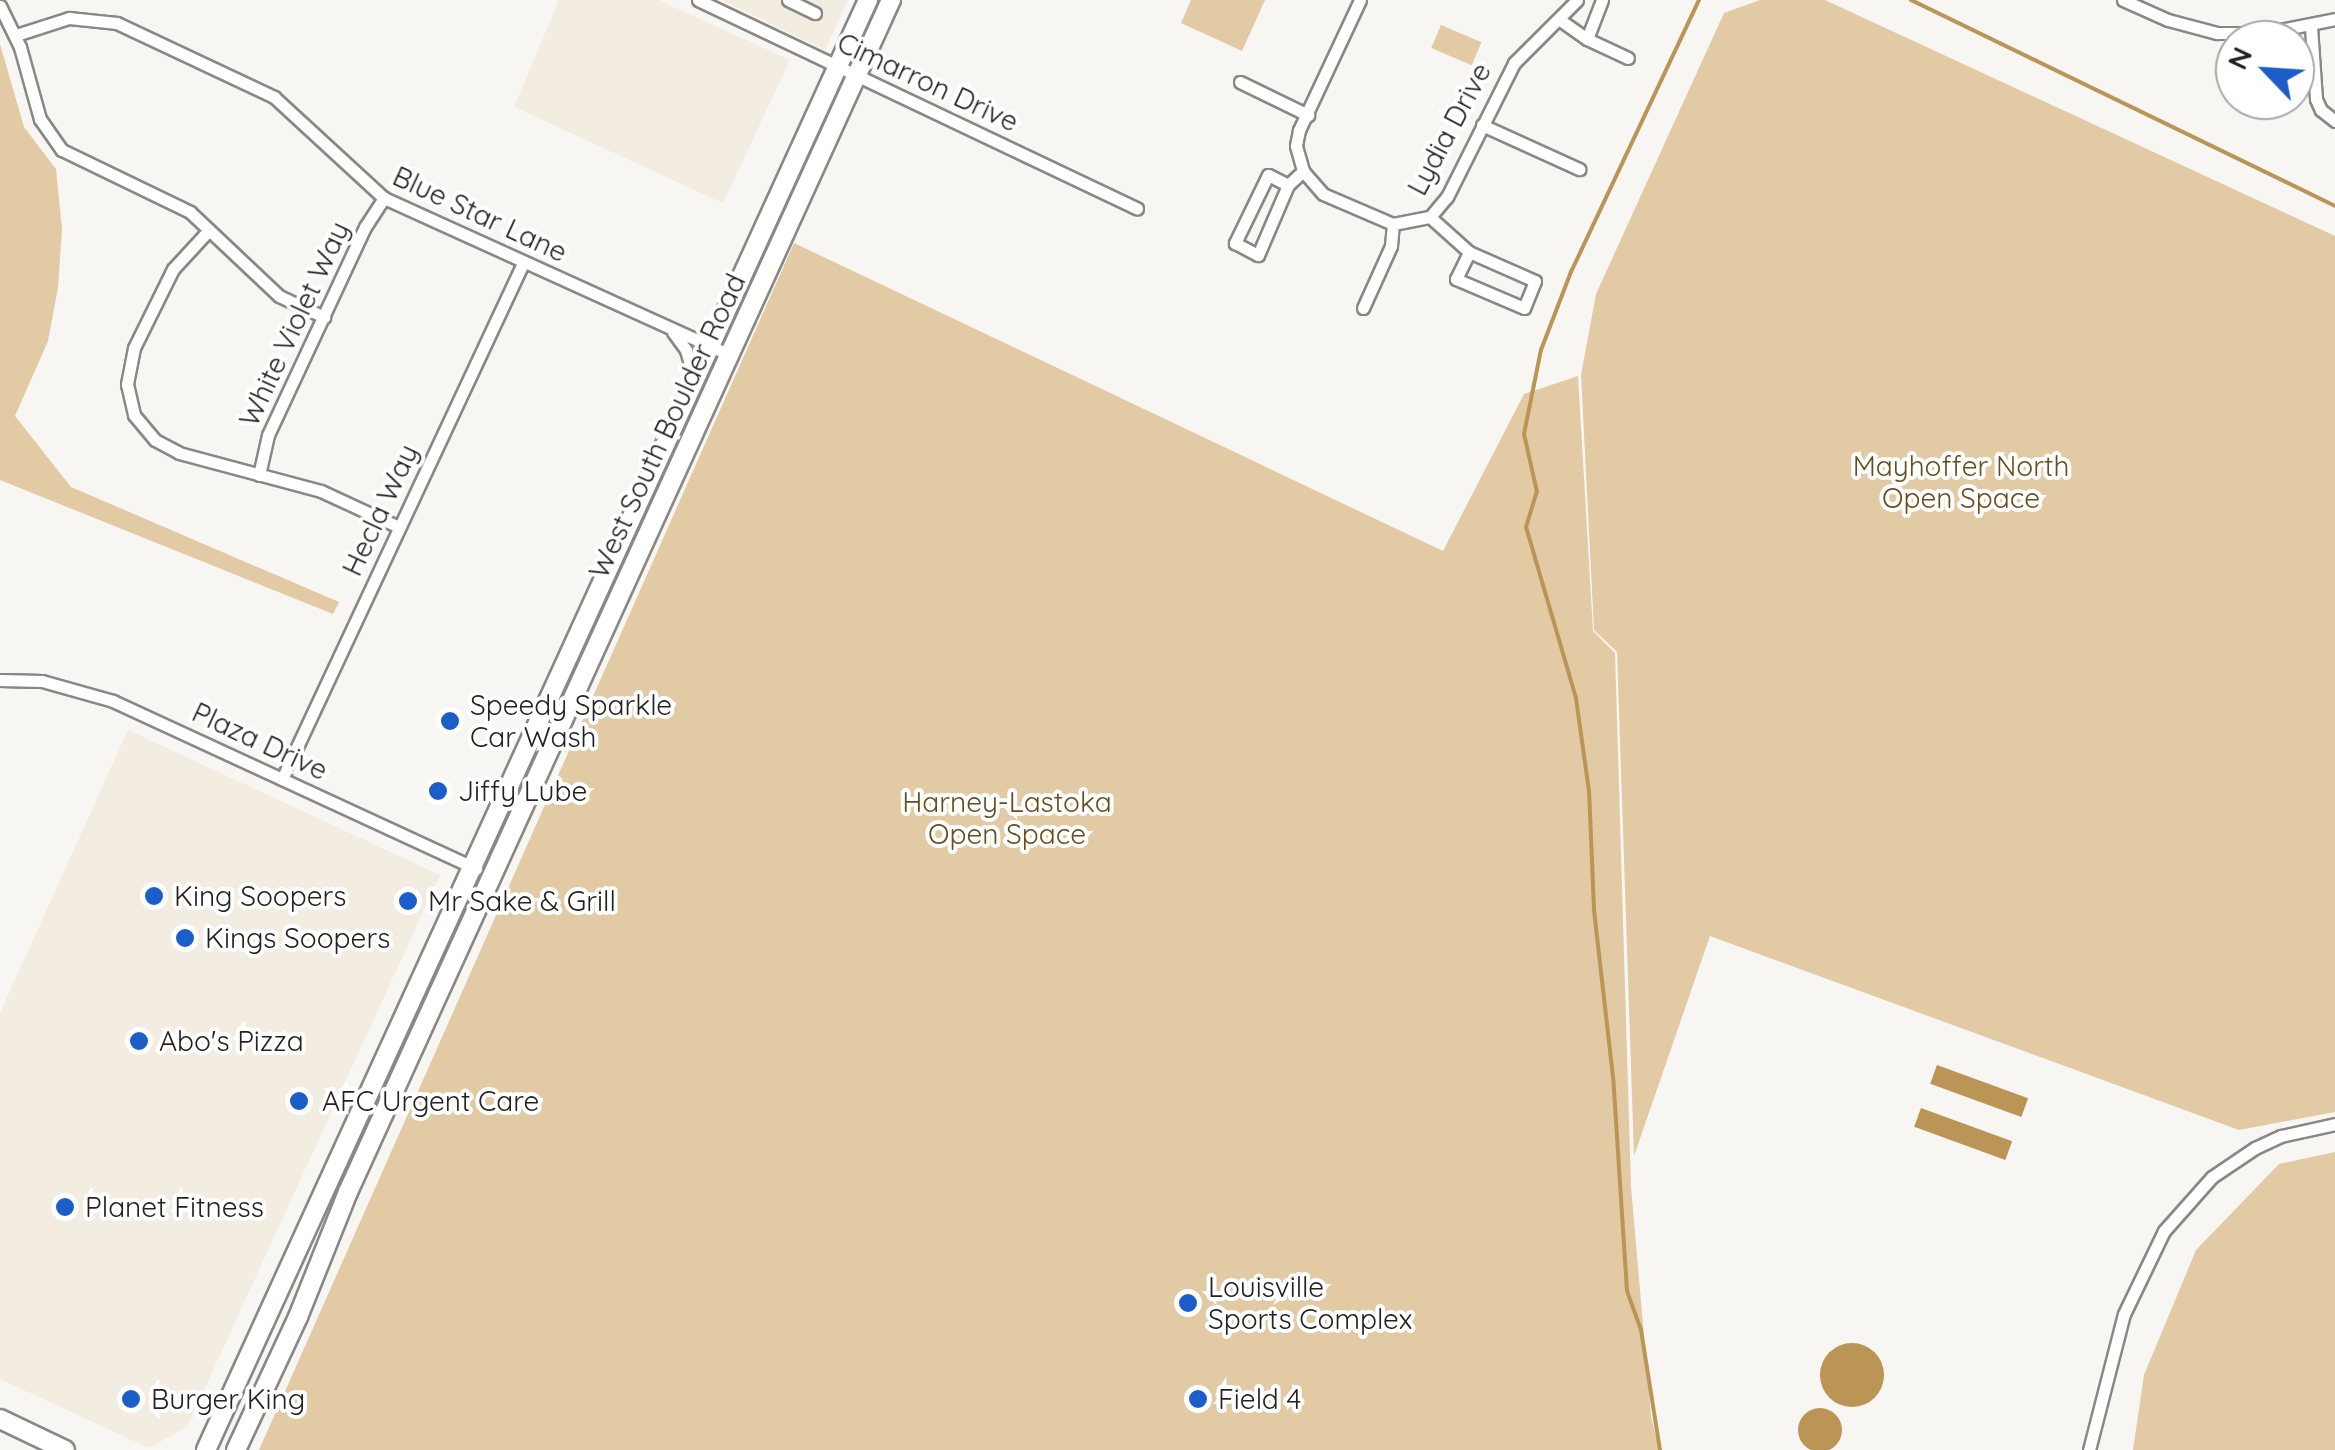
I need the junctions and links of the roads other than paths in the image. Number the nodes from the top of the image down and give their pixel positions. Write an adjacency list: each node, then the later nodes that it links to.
1 (698, 0): 16 (street, Cimarron Drive)
2 (788, 0): 10 (street)
3 (868, 0): 16 (main road, West South Boulder Road)
4 (891, 0): 17 (main road, West South Boulder Road)
5 (1360, 0): 20 (street)
6 (1577, 0): 11 (street, Lydia Drive)
7 (1602, 0): 14 (street)
8 (2124, 0): 12 (street)
9 (0, 6): 13 (street)
10 (815, 13)
11 (1560, 20): 14 (street); 22 (street, Lydia Drive)
12 (2215, 33)
13 (16, 35): 26 (street, Blue Star Lane); 30 (street)
14 (1586, 39): 15 (street)
15 (1628, 58)
16 (837, 66): 17 (street, Cimarron Drive); 36 (main road, West South Boulder Road)
17 (856, 76): 27 (street, Cimarron Drive); 37 (main road, West South Boulder Road)
18 (1240, 82): 20 (street)
19 (2315, 84): 21 (street)
20 (1308, 115): 24 (street)
21 (2335, 122)
22 (1482, 125): 23 (street); 28 (street, Lydia Drive)
23 (1578, 169)
24 (1303, 171): 25 (street); 29 (street, Lydia Drive)
25 (1288, 185): 25 (street)
26 (384, 198): 32 (street, Blue Star Lane); 34 (street, White Violet Way)
27 (1137, 208)
28 (1430, 217): 29 (street, Lydia Drive); 31 (street)
29 (1392, 224): 33 (street)
30 (209, 230): 34 (street); 39 (street)
31 (1469, 252): 31 (street)
32 (523, 263): 35 (street, Blue Star Lane); 40 (street, Hecla Way)
33 (1363, 308)
34 (324, 317): 39 (street, White Violet Way)
35 (671, 329): 36 (street, Blue Star Lane); 38 (street)
36 (711, 346): 37 (street, Blue Star Lane); 38 (main road, West South Boulder Road)
37 (730, 355): 44 (main road, West South Boulder Road)
38 (695, 382): 43 (main road, West South Boulder Road)
39 (260, 475): 40 (street)
40 (399, 527): 42 (street, Hecla Way)
41 (0, 680): 42 (street, Plaza Drive)
42 (282, 778): 43 (street, Plaza Drive)
43 (472, 867): 44 (street, Plaza Drive); 48 (main road, West South Boulder Road)
44 (492, 876): 49 (main road, West South Boulder Road)
45 (2335, 1124): 50 (street)
46 (0, 1420): 47 (main road)
47 (66, 1450)
48 (206, 1450)
49 (236, 1450)
50 (2089, 1450)

